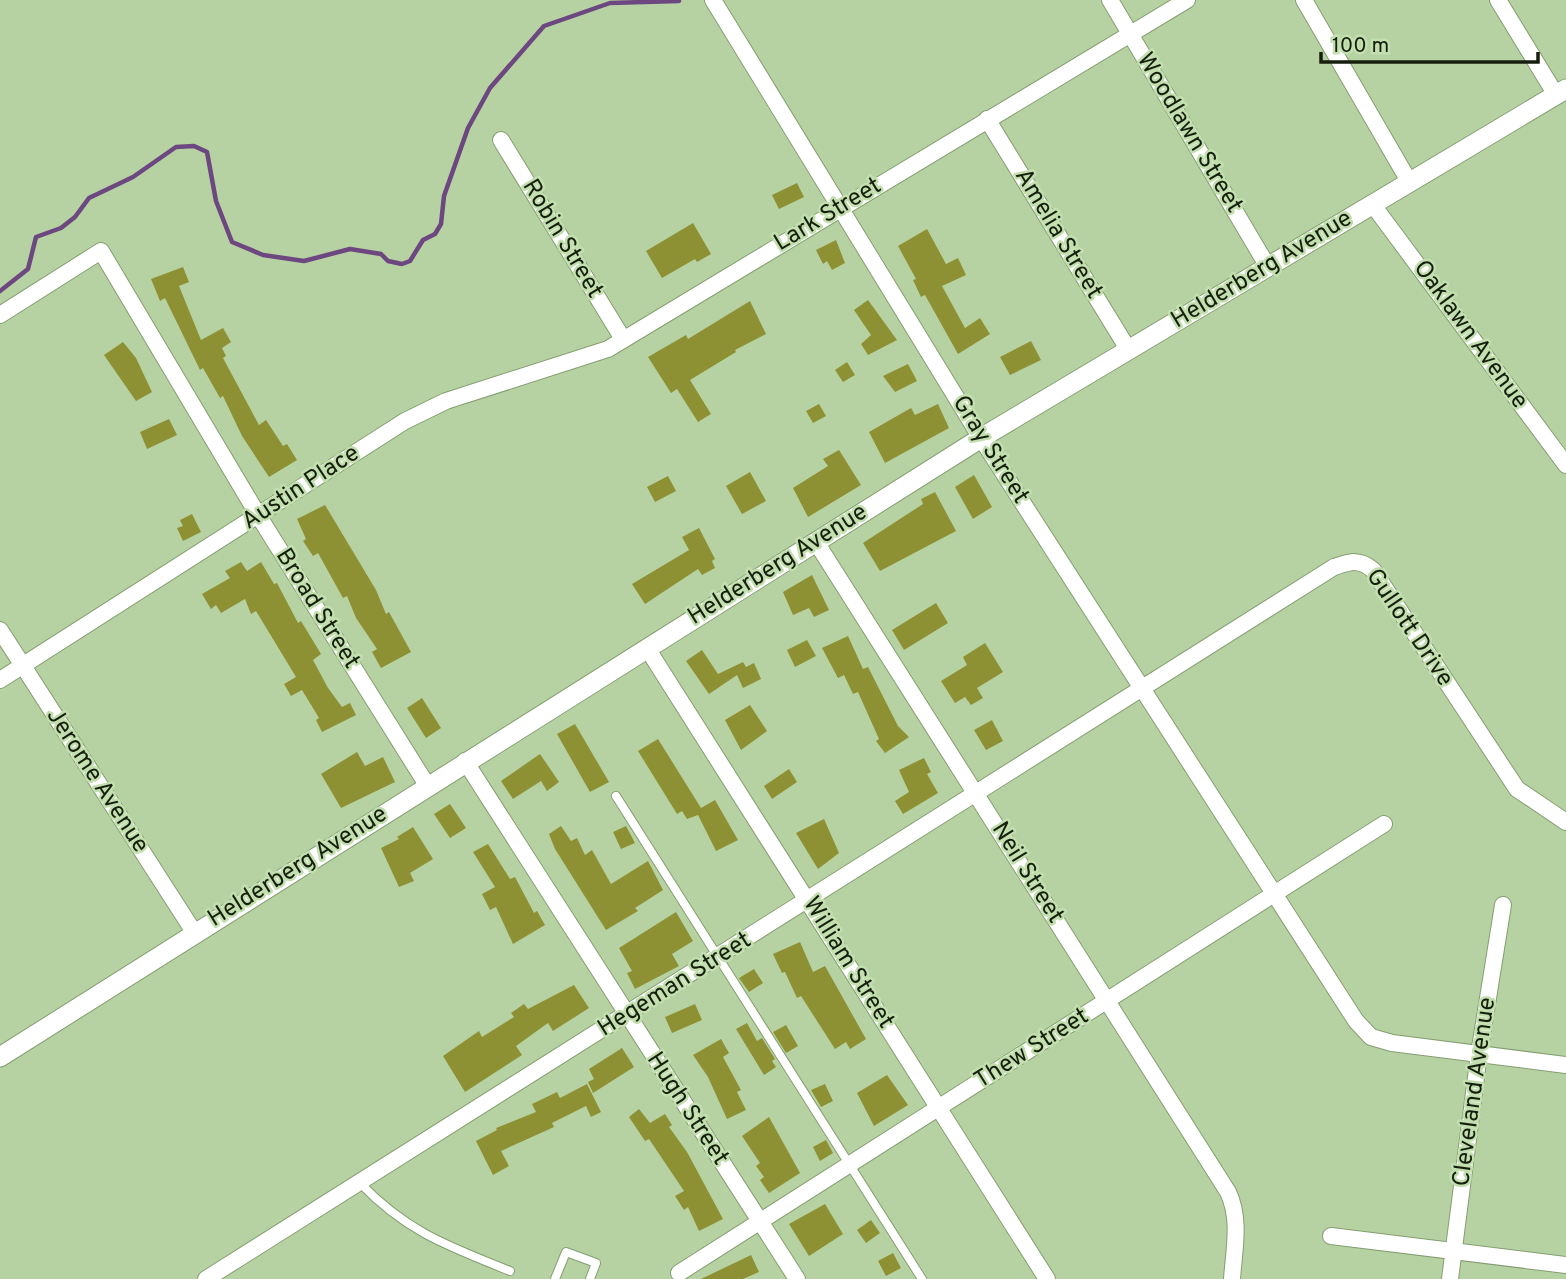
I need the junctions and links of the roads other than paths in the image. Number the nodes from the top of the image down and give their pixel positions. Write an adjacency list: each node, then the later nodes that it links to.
1 (713, 0): 12 (street, Gray Street)
2 (1110, 0): 6 (street, Woodlawn Street)
3 (1187, 0): 6 (street, Lark Street)
4 (1304, 0): 10 (street)
5 (1498, 0): 7 (street)
6 (1130, 33): 8 (street, Lark Street); 13 (street, Woodlawn Street)
7 (1561, 92): 10 (street, Helderberg Avenue)
8 (987, 119): 12 (street, Lark Street); 16 (street, Amelia Street)
9 (501, 139): 15 (street, Robin Street)
10 (1410, 183): 11 (street, Helderberg Avenue)
11 (1373, 205): 13 (street, Helderberg Avenue); 18 (street, Oaklawn Avenue)
12 (839, 207): 15 (street, Lark Street); 17 (street, Gray Street)
13 (1268, 267): 16 (street, Helderberg Avenue)
14 (0, 315): 19 (street, Broad Street)
15 (623, 339): 19 (street, Austin Place)
16 (1128, 349): 17 (street, Helderberg Avenue)
17 (981, 438): 20 (street, Helderberg Avenue); 25 (street, Gray Street)
18 (1566, 465)
19 (258, 515): 23 (street, Austin Place); 27 (street, Broad Street)
20 (816, 542): 22 (street, Helderberg Avenue); 28 (street, Neil Street)
21 (0, 631): 23 (street, Jerome Avenue)
22 (647, 648): 26 (street, Helderberg Avenue); 33 (street, William Street)
23 (22, 666): 24 (street, Austin Place); 35 (street, Jerome Avenue)
24 (0, 680)
25 (1143, 688): 28 (street, Hegeman Street); 30 (street, Gullott Drive); 32 (street, Gray Street)
26 (465, 761): 27 (street, Helderberg Avenue); 38 (street, Hugh Street)
27 (427, 785): 35 (street, Helderberg Avenue)
28 (976, 794): 33 (street, Hegeman Street); 37 (street, Neil Street)
29 (616, 796): 36 (lane)
30 (1566, 822)
31 (1384, 824): 32 (street, Thew Street)
32 (1275, 895): 37 (street, Thew Street); 39 (street, Gray Street)
33 (809, 900): 36 (street, Hegeman Street); 42 (street, William Street)
34 (1503, 905): 39 (street, Cleveland Avenue)
35 (194, 932): 40 (street, Helderberg Avenue)
36 (718, 958): 38 (street, Hegeman Street); 43 (lane)
37 (1108, 1001): 42 (street, Thew Street); 57 (street, Neil Street)
38 (626, 1016): 44 (street, Hegeman Street); 45 (street, Hugh Street)
39 (1479, 1054): 41 (street, Gray Street); 47 (street, Cleveland Avenue)
40 (0, 1057)
41 (1566, 1065)
42 (940, 1108): 43 (street, Thew Street); 56 (street, William Street)
43 (851, 1163): 45 (street, Thew Street); 55 (lane)
44 (360, 1182): 49 (lane); 51 (street, Hegeman Street)
45 (759, 1222): 50 (street, Thew Street); 54 (street, Hugh Street)
46 (1331, 1236): 47 (street)
47 (1454, 1250): 48 (street); 58 (street, Cleveland Avenue)
48 (1566, 1265)
49 (510, 1271)
50 (679, 1273)
51 (206, 1279)
52 (555, 1279): 53 (lane)
53 (590, 1279)
54 (797, 1279)
55 (922, 1279)
56 (1047, 1279)
57 (1232, 1279)
58 (1450, 1279)

